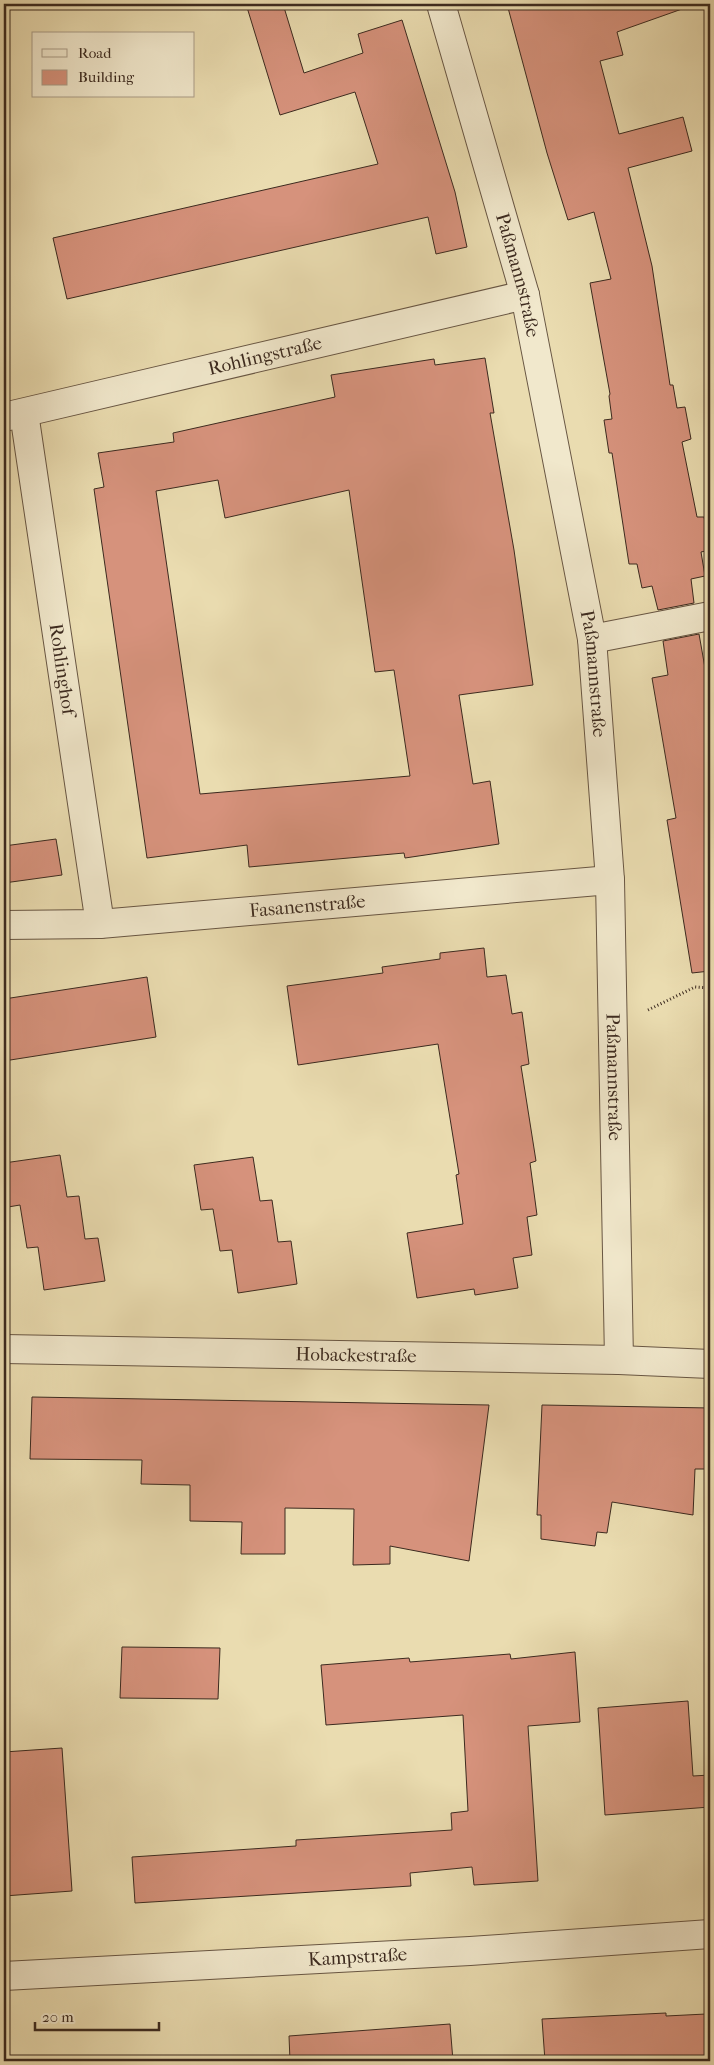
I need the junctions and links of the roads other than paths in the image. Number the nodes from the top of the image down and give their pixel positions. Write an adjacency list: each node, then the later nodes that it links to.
1 (441, 4): 2 (street, Paßmannstraße)
2 (525, 296): 3 (street, Rohlingstraße); 5 (street, Paßmannstraße)
3 (14, 415): 7 (street, Rohlinghof)
4 (710, 616): 5 (street)
5 (592, 639): 6 (street, Paßmannstraße)
6 (610, 880): 7 (street, Fasanenstraße); 10 (street, Paßmannstraße)
7 (100, 924): 8 (street, Fasanenstraße)
8 (4, 925)
9 (4, 1349): 10 (street, Hobackestraße)
10 (619, 1360): 11 (street, Hobackestraße)
11 (710, 1364)
12 (710, 1934): 13 (street, Kampstraße)
13 (4, 1976)

